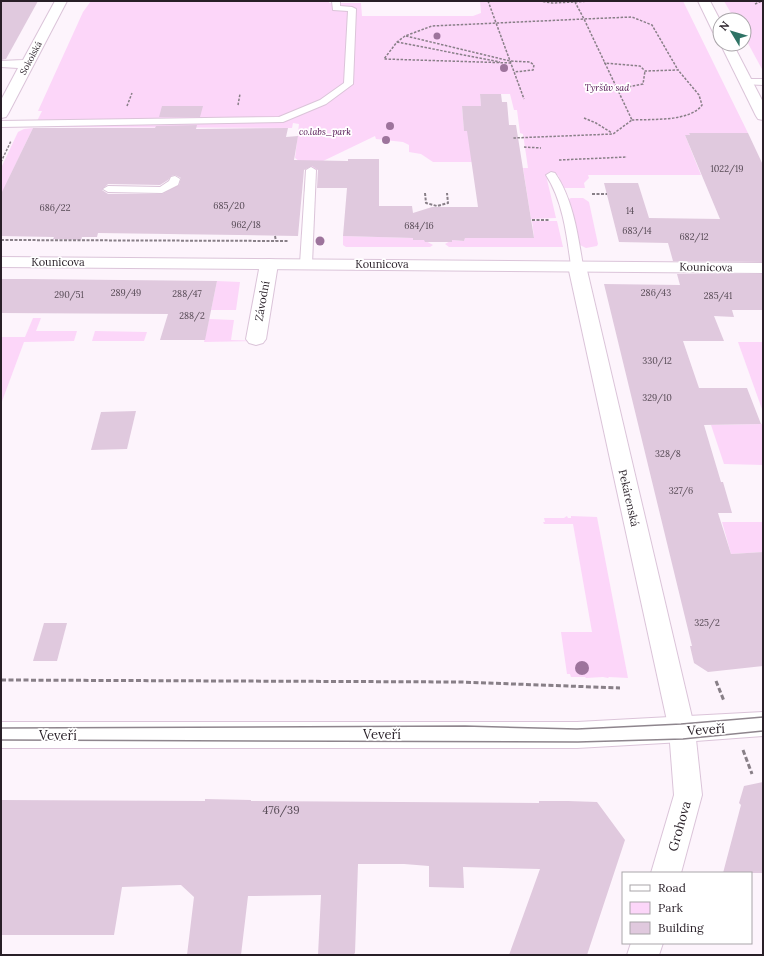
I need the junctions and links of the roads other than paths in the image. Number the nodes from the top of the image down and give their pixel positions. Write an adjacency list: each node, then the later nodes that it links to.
1 (61, 1): 7 (street, Sokolská)
2 (336, 1): 12 (lane)
3 (704, 1): 4 (street)
4 (712, 16)
5 (730, 52): 8 (street)
6 (4, 64): 7 (street)
7 (27, 64): 10 (street, Sokolská)
8 (745, 82): 9 (lane); 11 (street)
9 (763, 82)
10 (1, 114)
11 (763, 116)
12 (1, 124)
13 (311, 170): 19 (lane)
14 (551, 175): 20 (lane)
15 (175, 179): 16 (lane)
16 (108, 189)
17 (1, 262): 18 (street, Kounicova)
18 (269, 264): 19 (street, Kounicova); 22 (street, Závodní)
19 (306, 264): 20 (street, Kounicova)
20 (577, 266): 21 (street, Kounicova); 24 (street, Pekárenská)
21 (763, 268)
22 (256, 339)
23 (763, 724): 24 (street, Veveří)
24 (682, 730): 25 (street, Veveří); 26 (street, Grohova)
25 (1, 735)
26 (666, 872)
27 (647, 944): 28 (street)
28 (643, 955)

